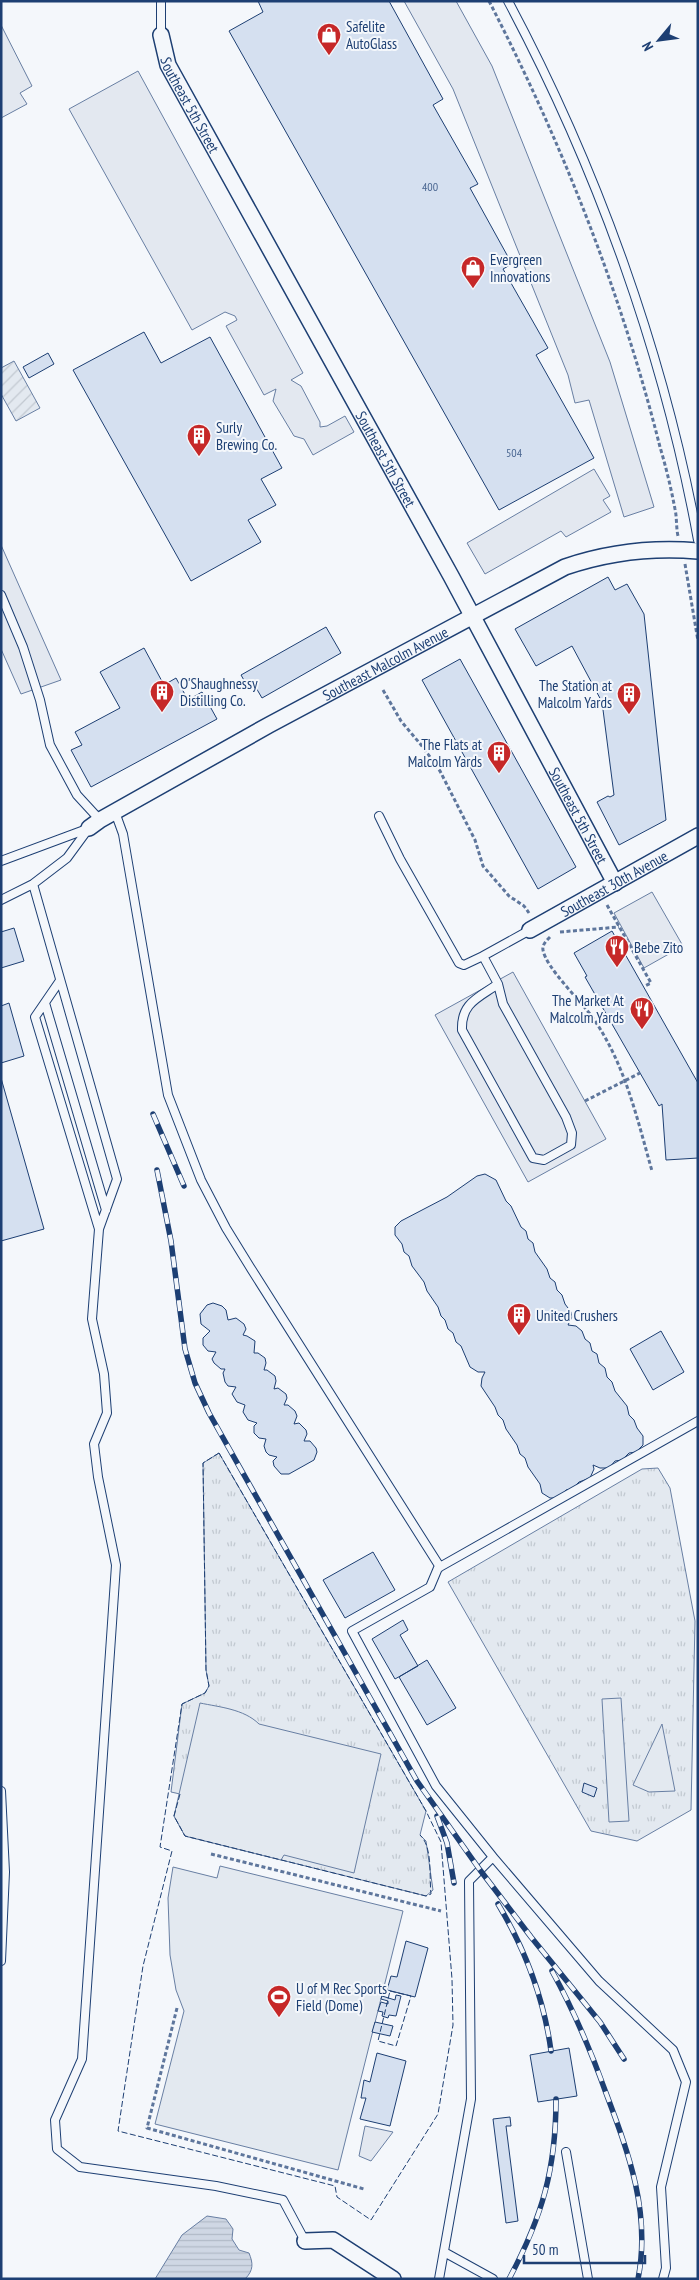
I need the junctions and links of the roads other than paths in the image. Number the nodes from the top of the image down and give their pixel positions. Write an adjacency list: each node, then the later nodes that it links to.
1 (161, 1): 3 (lane)
2 (508, 1): 4 (lane)
3 (161, 35): 7 (street, Southeast 5th Street)
4 (698, 540)
5 (698, 551): 7 (street, Southeast Malcolm Avenue)
6 (1, 595): 10 (lane)
7 (472, 617): 8 (street, Southeast Malcolm Avenue); 13 (street, Southeast 5th Street)
8 (115, 812): 10 (street, Southeast Malcolm Avenue); 24 (lane)
9 (379, 816): 17 (lane)
10 (95, 824): 12 (lane); 14 (lane)
11 (698, 836): 13 (street, Southeast 30th Avenue)
12 (1, 861)
13 (615, 883): 16 (street, Southeast 30th Avenue)
14 (33, 884): 15 (lane); 18 (lane)
15 (1, 900)
16 (530, 930): 17 (lane)
17 (483, 956): 19 (lane)
18 (60, 982): 20 (lane); 21 (lane)
19 (498, 984): 19 (lane)
20 (45, 1003): 21 (lane); 22 (lane)
21 (106, 1210): 22 (lane)
22 (99, 1229): 30 (lane)
23 (698, 1421): 24 (lane)
24 (440, 1567): 26 (lane)
25 (1, 1791): 27 (lane)
26 (493, 1856): 31 (lane); 36 (lane)
27 (3, 1904): 28 (lane)
28 (1, 1962)
29 (566, 2152): 35 (lane)
30 (305, 2241): 32 (street)
31 (444, 2252): 33 (lane); 34 (lane)
32 (393, 2279)
33 (439, 2279)
34 (493, 2279)
35 (588, 2279)
36 (663, 2279)

